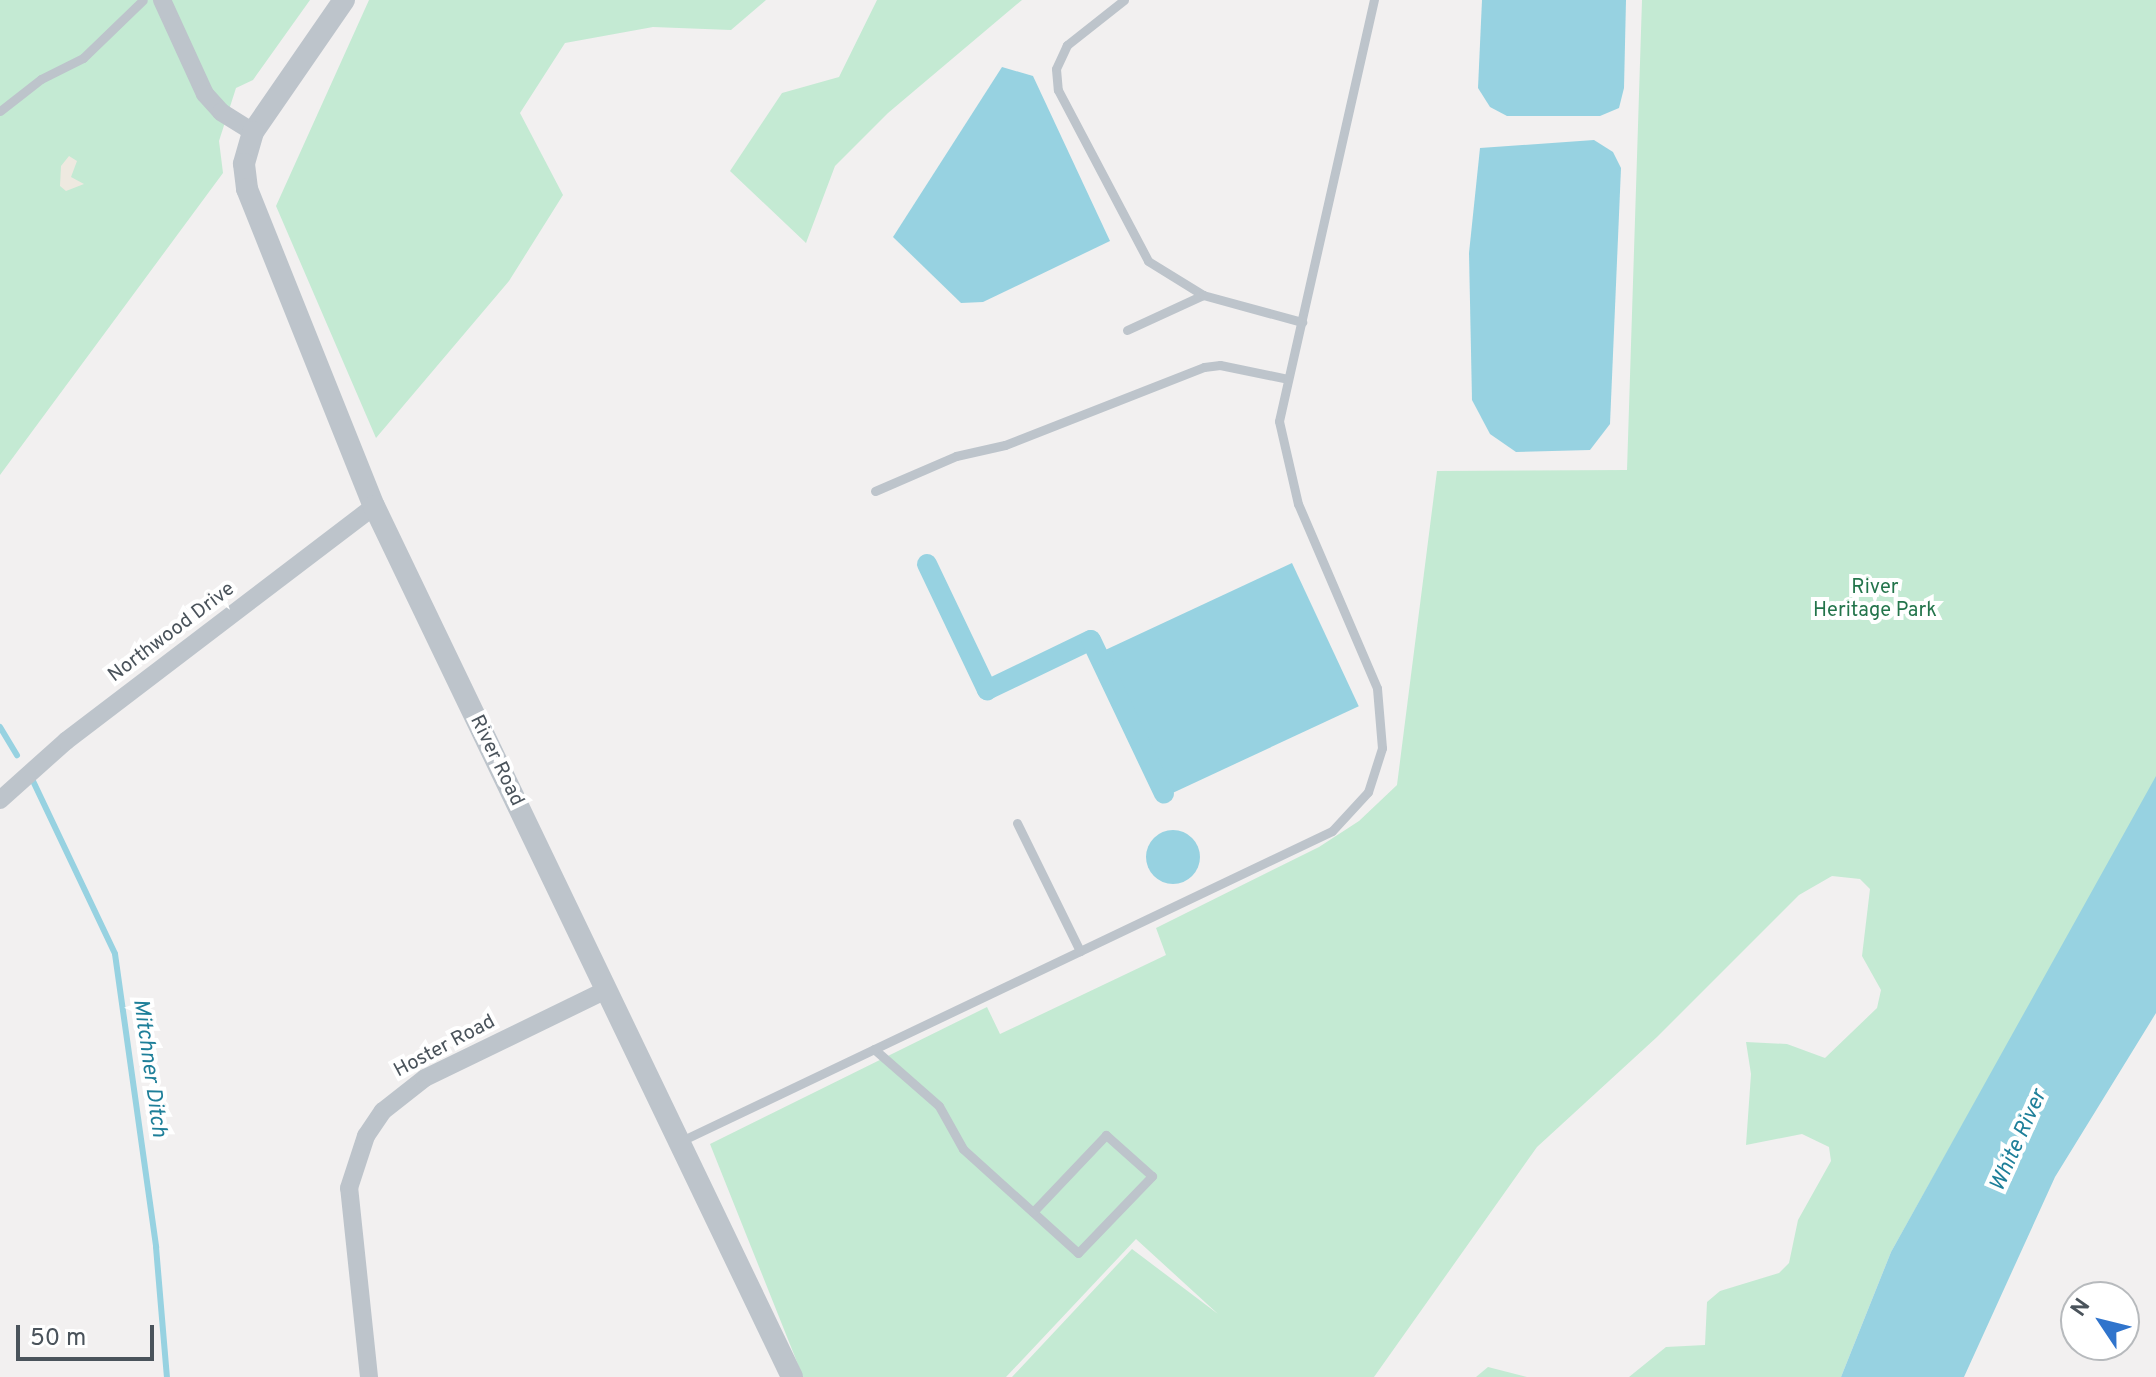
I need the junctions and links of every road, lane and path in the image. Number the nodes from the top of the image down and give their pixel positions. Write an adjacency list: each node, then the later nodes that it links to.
1 (143, 0): 6 (lane)
2 (162, 0): 7 (street)
3 (344, 0): 7 (street)
4 (1124, 0): 8 (lane)
5 (1374, 0): 9 (lane)
6 (0, 111)
7 (253, 132): 13 (street, River Road)
8 (1203, 295): 9 (lane); 10 (lane)
9 (1302, 322): 11 (lane)
10 (1127, 330)
11 (1288, 379): 12 (lane); 16 (lane)
12 (875, 491)
13 (374, 506): 14 (street, Northwood Drive); 17 (street, River Road)
14 (0, 800)
15 (1017, 823): 16 (lane)
16 (1080, 951): 18 (lane)
17 (606, 990): 19 (street, River Road); 21 (street, Hoster Road)
18 (874, 1049): 19 (lane); 20 (lane)
19 (679, 1142): 22 (street, River Road)
20 (1033, 1212): 20 (lane)
21 (369, 1377)
22 (792, 1377)

